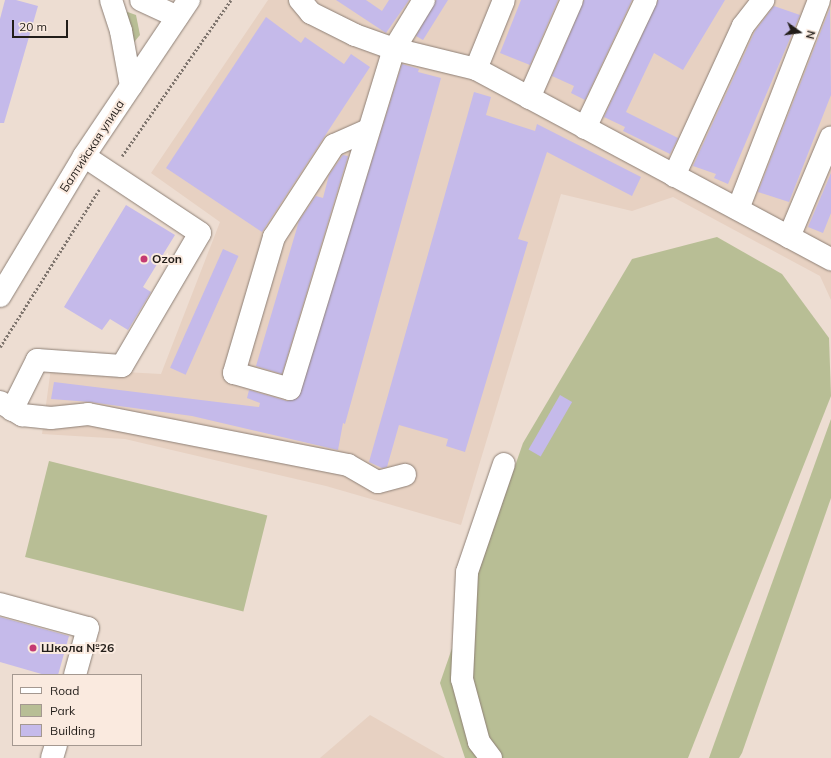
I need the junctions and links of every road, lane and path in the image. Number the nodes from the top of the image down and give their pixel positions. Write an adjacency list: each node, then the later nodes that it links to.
1 (111, 0): 13 (street)
2 (141, 0): 10 (street)
3 (300, 0): 11 (street)
4 (424, 0): 11 (street)
5 (504, 0): 12 (street)
6 (572, 0): 14 (street)
7 (646, 0): 15 (street)
8 (763, 0): 19 (street)
9 (819, 0): 20 (street)
10 (183, 8): 13 (street, Балтийская улица)
11 (394, 49): 12 (street); 16 (street)
12 (476, 69): 14 (street)
13 (131, 86): 18 (street, Балтийская улица)
14 (529, 98): 15 (street)
15 (585, 128): 19 (street)
16 (368, 130): 16 (street)
17 (831, 137): 21 (street)
18 (84, 156): 23 (street, Балтийская улица); 24 (street)
19 (674, 176): 20 (street)
20 (738, 209): 21 (street)
21 (789, 237): 22 (street)
22 (831, 259)
23 (0, 296)
24 (6, 406): 26 (street)
25 (504, 464): 31 (street)
26 (405, 475)
27 (0, 604): 28 (street)
28 (75, 674)
29 (56, 746): 30 (street)
30 (52, 758)
31 (491, 758)

